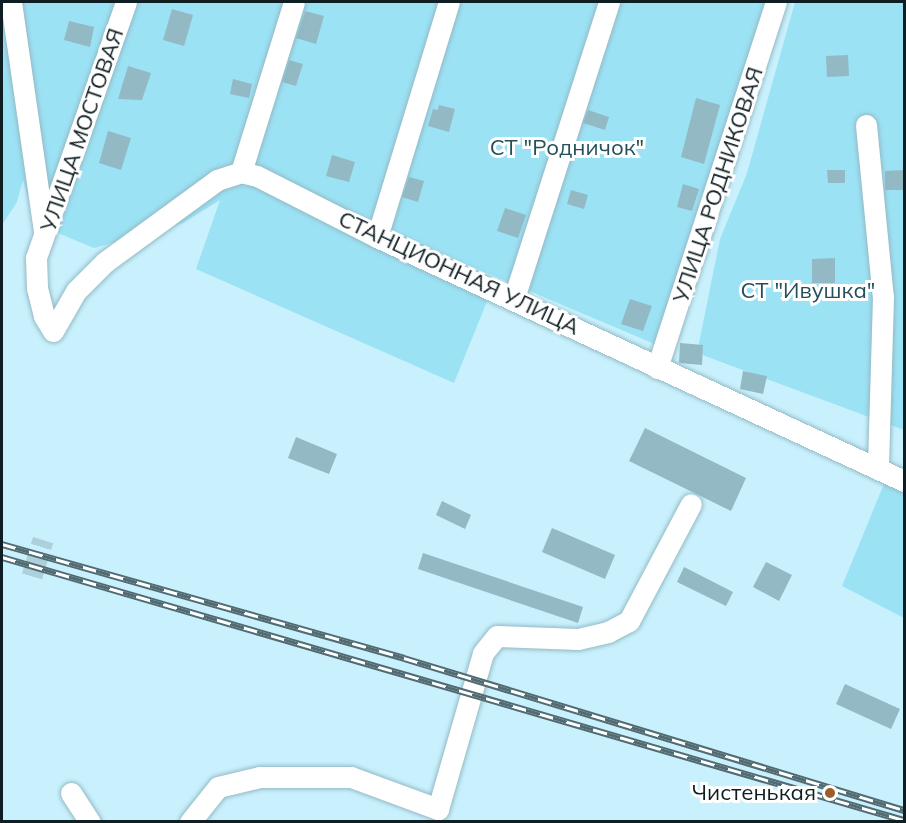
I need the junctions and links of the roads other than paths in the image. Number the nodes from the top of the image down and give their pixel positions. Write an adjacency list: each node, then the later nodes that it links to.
1 (11, 2): 10 (street)
2 (126, 2): 10 (street, УЛИЦА МОСТОВАЯ)
3 (294, 2): 8 (street)
4 (449, 2): 9 (street)
5 (609, 2): 11 (street)
6 (776, 2): 12 (street, УЛИЦА РОДНИКОВАЯ)
7 (866, 125): 13 (street)
8 (241, 172): 9 (street, СТАНЦИОННАЯ УЛИЦА); 10 (street, УЛИЦА МОСТОВАЯ)
9 (377, 237): 11 (street, СТАНЦИОННАЯ УЛИЦА)
10 (45, 238)
11 (514, 298): 12 (street, СТАНЦИОННАЯ УЛИЦА)
12 (657, 368): 13 (street, СТАНЦИОННАЯ УЛИЦА)
13 (878, 469): 14 (street, СТАНЦИОННАЯ УЛИЦА)
14 (904, 481)
15 (691, 504): 18 (street)
16 (71, 794): 17 (street)
17 (90, 822)
18 (190, 822)

